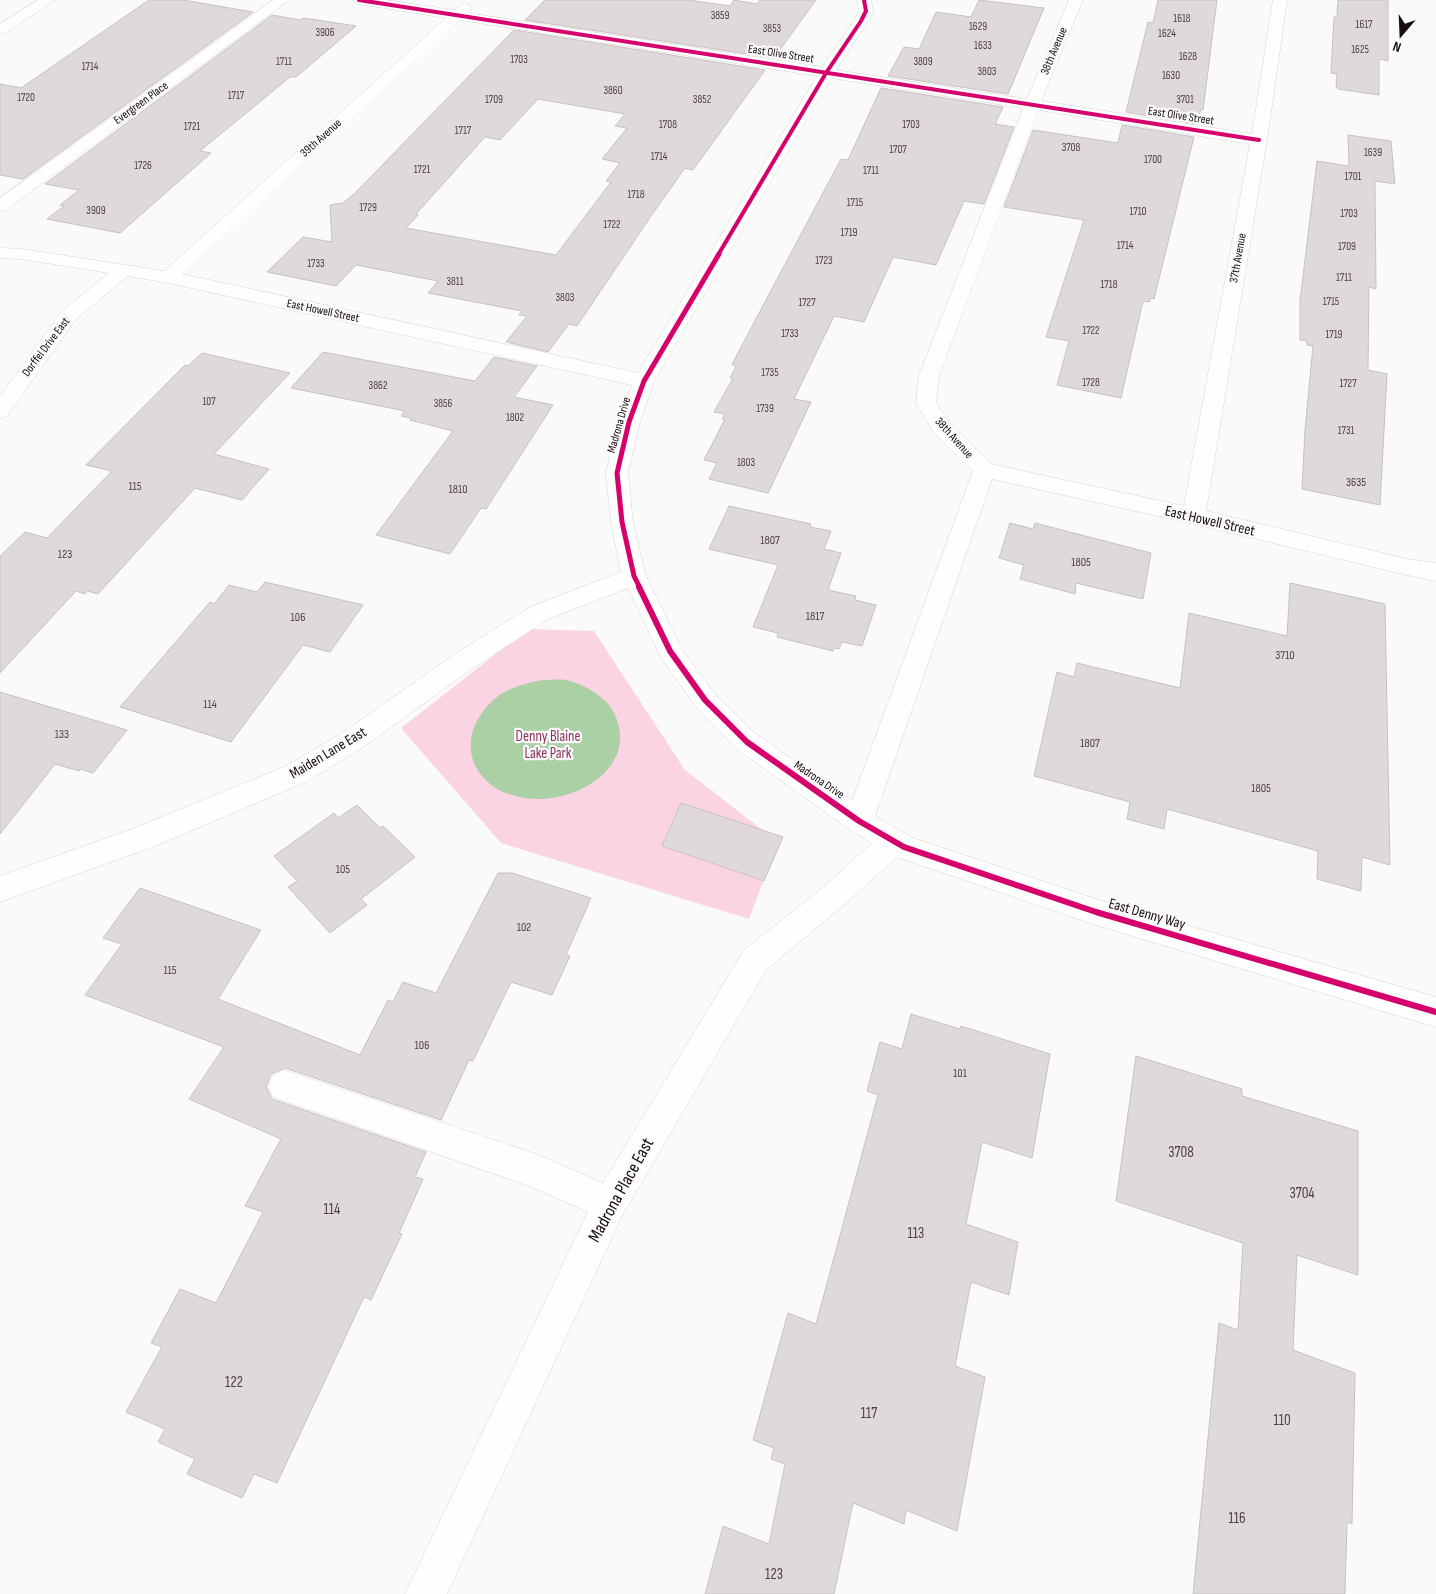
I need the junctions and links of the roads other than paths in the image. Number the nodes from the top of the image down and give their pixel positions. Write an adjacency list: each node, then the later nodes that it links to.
1 (48, 0): 9 (street)
2 (282, 0): 13 (street, Evergreen Place)
3 (359, 0): 8 (street, East Olive Street)
4 (474, 0): 8 (street, 39th Avenue)
5 (864, 0): 10 (street, Madrona Drive)
6 (1076, 0): 11 (street, 38th Avenue)
7 (1280, 0): 12 (street, 37th Avenue)
8 (457, 15): 10 (street, East Olive Street); 16 (street, 39th Avenue)
9 (0, 30)
10 (826, 73): 11 (street, East Olive Street); 17 (street, Madrona Drive)
11 (1032, 105): 12 (street, East Olive Street); 19 (street, 38th Avenue)
12 (1259, 140): 20 (street, 37th Avenue)
13 (0, 206)
14 (0, 253): 15 (street, East Howell Street)
15 (124, 270): 16 (street, East Howell Street); 18 (street, Dorffel Drive East)
16 (168, 277): 17 (street, East Howell Street)
17 (644, 381): 22 (street, Madrona Drive)
18 (0, 411)
19 (984, 470): 20 (street, East Howell Street); 23 (street, 38th Avenue)
20 (1194, 516): 21 (street, East Howell Street)
21 (1436, 572)
22 (634, 576): 23 (street, Madrona Drive); 25 (street, Maiden Lane East)
23 (859, 821): 24 (street, East Denny Way)
24 (894, 842): 26 (street, East Denny Way); 28 (street, Madrona Place East)
25 (0, 888)
26 (1436, 1012)
27 (284, 1086): 28 (street)
28 (610, 1204): 29 (street, Madrona Place East)
29 (426, 1594)

